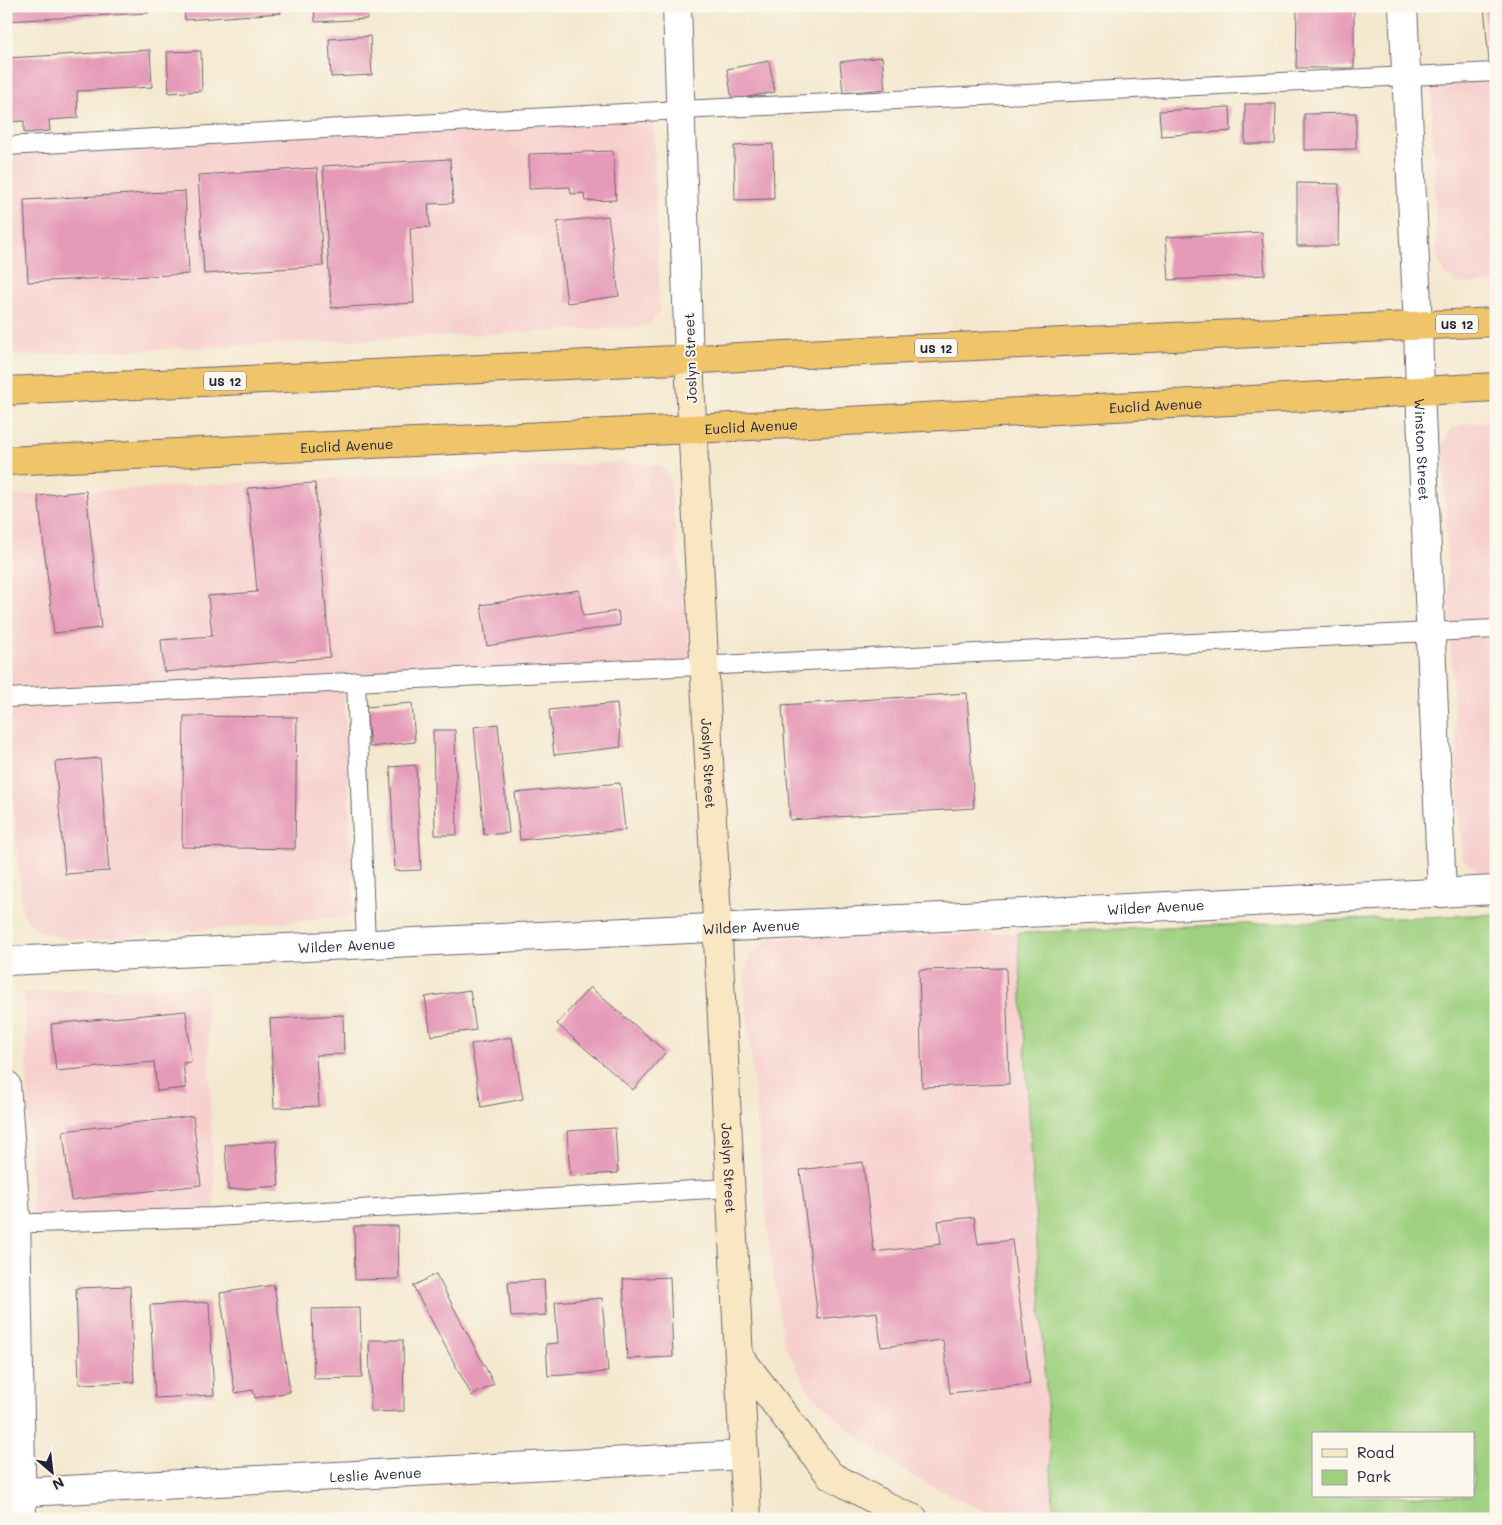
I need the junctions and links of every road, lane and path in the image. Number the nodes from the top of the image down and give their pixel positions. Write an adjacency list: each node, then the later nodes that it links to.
1 (677, 6): 5 (street, Joslyn Street)
2 (1403, 6): 4 (street, Winston Street)
3 (1496, 72): 4 (lane)
4 (1406, 77): 5 (lane); 8 (street, Winston Street)
5 (681, 110): 6 (lane); 9 (street, Joslyn Street)
6 (6, 146)
7 (1496, 322): 8 (highway, US 12)
8 (1418, 326): 9 (highway, US 12); 12 (street, Winston Street)
9 (689, 360): 11 (highway, US 12); 13 (street, Joslyn Street)
10 (1496, 388): 12 (highway, Euclid Avenue)
11 (6, 391)
12 (1420, 391): 13 (highway, Euclid Avenue); 16 (street, Winston Street)
13 (693, 429): 14 (highway, Euclid Avenue); 17 (street, Joslyn Street)
14 (6, 460)
15 (1496, 629): 16 (lane)
16 (1430, 632): 17 (lane); 21 (street, Winston Street)
17 (704, 665): 18 (lane); 22 (street, Joslyn Street)
18 (356, 681): 19 (lane); 23 (lane)
19 (6, 698)
20 (1496, 890): 21 (street, Wilder Avenue)
21 (1442, 894): 22 (street, Wilder Avenue)
22 (717, 928): 23 (street, Wilder Avenue); 26 (street, Joslyn Street)
23 (366, 945): 24 (street, Wilder Avenue)
24 (6, 961)
25 (6, 1084): 27 (street)
26 (730, 1188): 27 (lane); 28 (street, Joslyn Street)
27 (11, 1224): 30 (street)
28 (739, 1356): 29 (street, Joslyn Street); 33 (street)
29 (744, 1455): 30 (street, Leslie Avenue); 32 (street, Joslyn Street)
30 (14, 1492): 31 (street)
31 (22, 1519)
32 (747, 1519)
33 (914, 1519)

